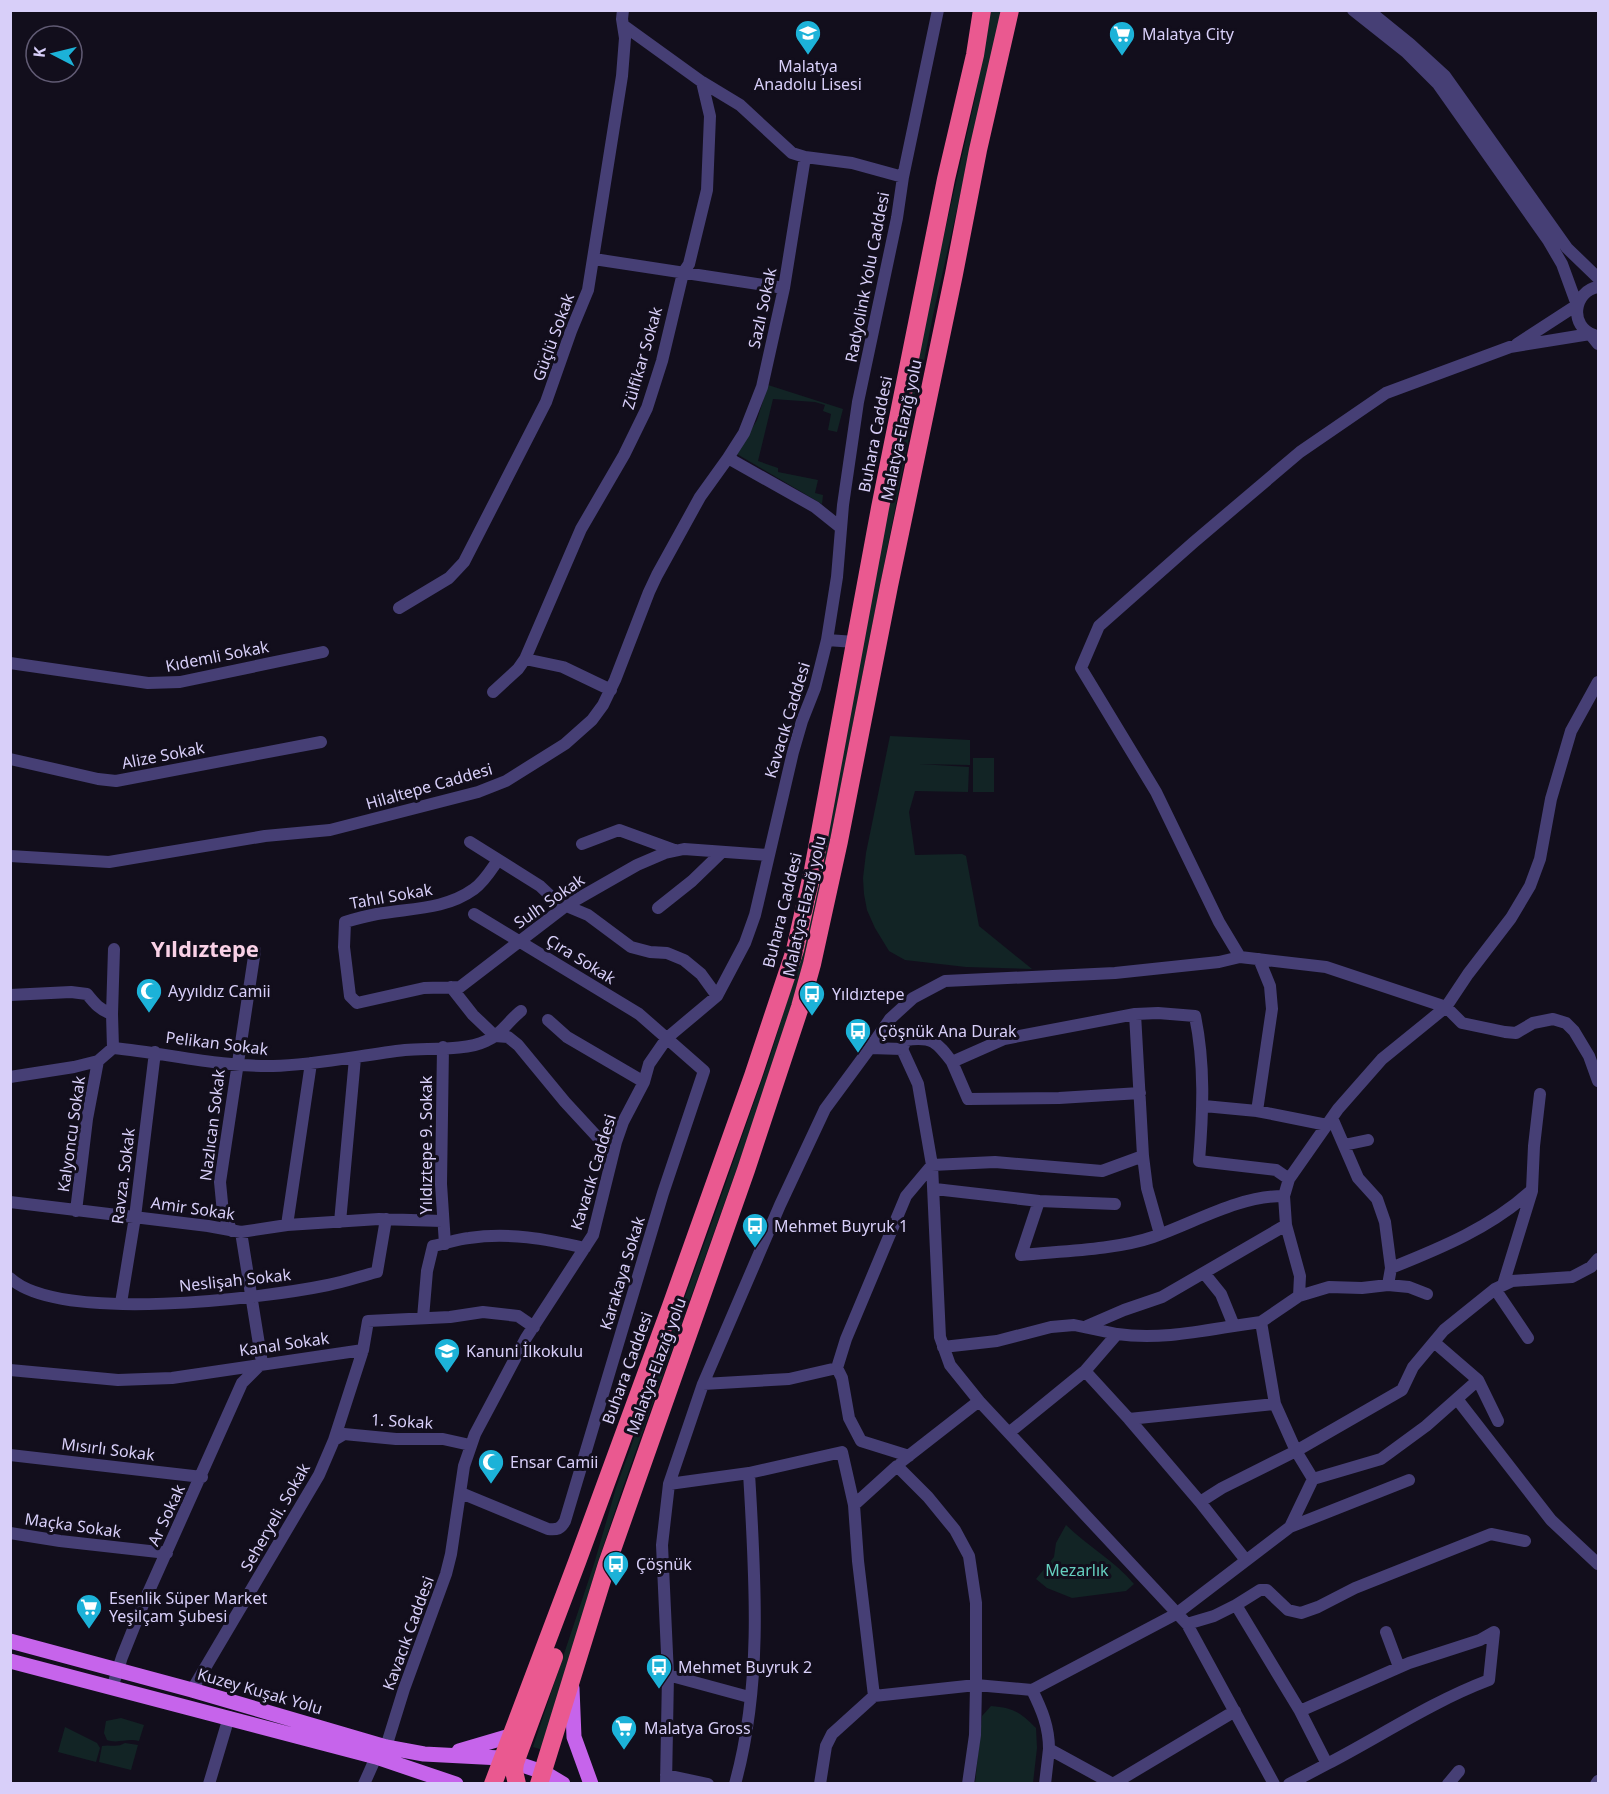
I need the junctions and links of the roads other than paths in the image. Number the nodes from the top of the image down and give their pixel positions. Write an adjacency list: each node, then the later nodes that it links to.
1 (623, 10): 7 (street, Güçlü Sokak)
2 (938, 10): 10 (street)
3 (982, 10): 24 (highway, Buhara Caddesi)
4 (1010, 10): 163 (highway, Malatya-Elazığ yolu)
5 (1353, 10): 16 (street)
6 (1368, 10): 13 (street)
7 (623, 25): 8 (street, Radyolink Yolu Caddesi); 11 (street, Güçlü Sokak)
8 (702, 82): 9 (street, Radyolink Yolu Caddesi); 12 (street, Zülfikar Sokak)
9 (805, 157): 10 (street, Radyolink Yolu Caddesi); 15 (street, Sazlı Sokak)
10 (903, 177): 21 (street, Radyolink Yolu Caddesi)
11 (594, 259): 12 (street); 22 (street, Güçlü Sokak)
12 (683, 273): 15 (street); 26 (street, Zülfikar Sokak)
13 (1599, 278)
14 (1599, 287): 16 (street)
15 (784, 288): 20 (street, Sazlı Sokak)
16 (1577, 305): 17 (street); 19 (street)
17 (1594, 335): 18 (street); 19 (street)
18 (1599, 344)
19 (1510, 347): 46 (street)
20 (728, 458): 21 (street); 29 (street, Hilaltepe Caddesi)
21 (840, 527): 23 (street, Kavacık Caddesi)
22 (399, 608)
23 (827, 640): 24 (street); 37 (street, Kavacık Caddesi)
24 (855, 642): 175 (highway, Buhara Caddesi)
25 (323, 652): 27 (street, Kıdemli Sokak)
26 (525, 659): 29 (street); 30 (street, Zülfikar Sokak)
27 (10, 663)
28 (1599, 682): 52 (street)
29 (611, 690): 38 (street, Hilaltepe Caddesi)
30 (493, 692)
31 (321, 742): 32 (street, Alize Sokak)
32 (10, 759)
33 (470, 842): 39 (street)
34 (582, 844): 35 (street)
35 (674, 850): 36 (street, Sulh Sokak); 40 (street, Sulh Sokak)
36 (722, 852): 37 (street, Sulh Sokak); 41 (street)
37 (768, 855): 50 (street, Kavacık Caddesi)
38 (10, 856)
39 (498, 860): 40 (street); 51 (street, Tahıl Sokak)
40 (567, 905): 43 (street, Sulh Sokak); 50 (street)
41 (658, 908)
42 (474, 914): 43 (street, Çıra Sokak)
43 (520, 941): 48 (street, Sulh Sokak); 58 (street, Çıra Sokak)
44 (114, 950): 54 (street)
45 (255, 950): 67 (street, Nazlıcan Sokak)
46 (1240, 957): 47 (street); 61 (street)
47 (1259, 959): 52 (street); 75 (street)
48 (451, 987): 51 (street, Sulh Sokak); 57 (street)
49 (10, 995): 54 (street)
50 (717, 996): 58 (street, Kavacık Caddesi)
51 (357, 1003)
52 (1446, 1007): 70 (street); 76 (street)
53 (521, 1011): 57 (street)
54 (112, 1014): 60 (street)
55 (1135, 1014): 66 (street); 72 (street); 74 (street)
56 (549, 1020): 71 (street)
57 (495, 1036): 59 (street, Pelikan Sokak); 79 (street)
58 (667, 1038): 71 (street, Kavacık Caddesi); 145 (street, Karakaya Sokak)
59 (443, 1047): 64 (street, Pelikan Sokak); 92 (street, Yıldıztepe 9. Sokak)
60 (113, 1048): 63 (street, Pelikan Sokak); 65 (street)
61 (870, 1048): 62 (street); 125 (street)
62 (902, 1049): 66 (street); 81 (street)
63 (155, 1052): 67 (street, Pelikan Sokak); 90 (street, Ravza. Sokak)
64 (355, 1058): 68 (street, Pelikan Sokak); 93 (street)
65 (98, 1061): 69 (street); 89 (street, Kalyoncu Sokak)
66 (952, 1062): 72 (street)
67 (236, 1063): 68 (street, Pelikan Sokak); 96 (street, Nazlıcan Sokak)
68 (311, 1063): 94 (street)
69 (10, 1077)
70 (1599, 1081)
71 (644, 1082): 79 (street, Kavacık Caddesi)
72 (1140, 1093): 80 (street)
73 (1540, 1094): 84 (street)
74 (1204, 1106): 75 (street); 82 (street)
75 (1257, 1111): 76 (street)
76 (1329, 1121): 78 (street); 82 (street)
77 (1368, 1140): 78 (street)
78 (1344, 1145): 101 (street)
79 (613, 1154): 99 (street, Kavacık Caddesi)
80 (1143, 1156): 81 (street); 97 (street)
81 (933, 1165): 83 (street); 121 (street)
82 (1289, 1179): 85 (street)
83 (934, 1189): 86 (street); 118 (street)
84 (1532, 1190): 101 (street); 105 (street)
85 (1284, 1196): 95 (street); 97 (street)
86 (1040, 1201): 88 (street); 97 (street)
87 (10, 1202): 89 (street, Amir Sokak)
88 (1115, 1204)
89 (76, 1211): 90 (street, Amir Sokak)
90 (135, 1216): 96 (street, Amir Sokak); 109 (street, Ravza. Sokak)
91 (386, 1219): 92 (street, Amir Sokak); 93 (street, Amir Sokak); 108 (street, Neslişah Sokak)
92 (442, 1221): 98 (street, Yıldıztepe 9. Sokak)
93 (340, 1222): 94 (street, Amir Sokak)
94 (286, 1225): 96 (street, Amir Sokak)
95 (1286, 1225): 102 (street); 107 (street)
96 (236, 1232): 108 (street, Nazlıcan Sokak)
97 (1160, 1234)
98 (445, 1244): 99 (street); 110 (street)
99 (585, 1248): 114 (street, Kavacık Caddesi)
100 (1599, 1259): 105 (street)
101 (1391, 1268): 104 (street)
102 (1204, 1274): 112 (street); 113 (street)
103 (10, 1278): 109 (street, Neslişah Sokak)
104 (1388, 1285): 106 (street); 107 (street)
105 (1499, 1287): 116 (street); 117 (street)
106 (1427, 1294)
107 (1299, 1296): 111 (street)
108 (252, 1298): 109 (street, Neslişah Sokak); 120 (street, Nazlıcan Sokak)
109 (121, 1304)
110 (423, 1317): 114 (street); 119 (street)
111 (1261, 1322): 113 (street); 128 (street)
112 (1087, 1326): 115 (street); 118 (street)
113 (1234, 1326): 115 (street)
114 (534, 1327): 134 (street, Kavacık Caddesi)
115 (1117, 1334): 123 (street)
116 (1528, 1338)
117 (1434, 1342): 124 (street); 135 (street)
118 (943, 1347): 127 (street)
119 (363, 1350): 120 (street, Kanal Sokak); 132 (street, Seheryeli. Sokak)
120 (262, 1363): 122 (street, Kanal Sokak); 141 (street, Ar Sokak)
121 (837, 1368): 125 (street); 133 (street)
122 (10, 1370)
123 (1085, 1371): 129 (street); 131 (street)
124 (1478, 1380): 126 (street); 130 (street)
125 (703, 1384): 144 (street)
126 (1457, 1399): 142 (street); 153 (street)
127 (979, 1401): 131 (street); 138 (street)
128 (1275, 1404): 129 (street); 135 (street)
129 (1129, 1419): 146 (street)
130 (1498, 1421)
131 (1010, 1432): 155 (street)
132 (334, 1440): 134 (street, 1. Sokak); 166 (street, Seheryeli. Sokak)
133 (861, 1441): 136 (street); 138 (street)
134 (470, 1445): 145 (street, Kavacık Caddesi)
135 (1296, 1451): 142 (street); 146 (street)
136 (842, 1452): 140 (street); 147 (street)
137 (10, 1455): 141 (street, Mısırlı Sokak)
138 (909, 1456): 139 (street)
139 (897, 1466): 147 (street); 164 (street)
140 (749, 1473): 144 (street); 169 (street)
141 (202, 1477): 151 (street, Ar Sokak)
142 (1313, 1479): 148 (street)
143 (1409, 1479): 148 (street)
144 (669, 1484): 162 (street)
145 (461, 1493): 174 (street, Kavacık Caddesi)
146 (1200, 1502): 152 (street)
147 (854, 1505): 168 (street)
148 (1290, 1527): 152 (street)
149 (10, 1533): 151 (street, Maçka Sokak)
150 (1525, 1541): 154 (street)
151 (166, 1553): 161 (street, Ar Sokak)
152 (1245, 1559): 155 (street)
153 (1599, 1564)
154 (1236, 1605): 156 (street); 171 (street)
155 (1176, 1614): 156 (street); 167 (street)
156 (1187, 1624): 170 (street)
157 (1386, 1632): 160 (street)
158 (10, 1641): 161 (main road, Kuzey Kuşak Yolu)
159 (10, 1661): 165 (main road, Kuzey Kuşak Yolu)
160 (1400, 1667): 171 (street); 177 (street)
161 (118, 1670): 165 (street, Ar Sokak); 166 (main road, Kuzey Kuşak Yolu)
162 (668, 1675): 169 (street); 180 (street)
163 (572, 1678): 179 (highway, Malatya-Elazığ yolu); 187 (main road)
164 (976, 1684): 167 (street); 168 (street); 191 (street)
165 (112, 1688): 172 (main road, Kuzey Kuşak Yolu)
166 (192, 1690): 174 (main road, Kuzey Kuşak Yolu)
167 (1032, 1690): 173 (street)
168 (874, 1696): 190 (street)
169 (749, 1697): 189 (street)
170 (1235, 1711): 193 (street); 195 (street)
171 (1300, 1711): 177 (street)
172 (229, 1717): 174 (main road, Kuzey Kuşak Yolu); 181 (street)
173 (1049, 1749): 192 (street); 193 (street)
174 (381, 1752): 176 (main road, Kuzey Kuşak Yolu); 182 (street, Kavacık Caddesi); 183 (main road, Kuzey Kuşak Yolu)
175 (511, 1752): 176 (main road, Kuzey Kuşak Yolu); 176 (main road); 179 (highway); 184 (highway, Buhara Caddesi); 185 (highway)
176 (441, 1755)
177 (1327, 1764): 196 (street)
178 (1459, 1771): 197 (street)
179 (543, 1772): 186 (main road)
180 (666, 1779): 188 (street)
181 (209, 1784)
182 (364, 1784)
183 (456, 1784)
184 (493, 1784)
185 (515, 1784)
186 (563, 1784)
187 (591, 1784)
188 (708, 1784)
189 (735, 1784)
190 (820, 1784)
191 (968, 1784)
192 (1045, 1784)
193 (1113, 1784): 194 (street)
194 (1134, 1784)
195 (1274, 1784)
196 (1289, 1784)
197 (1448, 1784)

